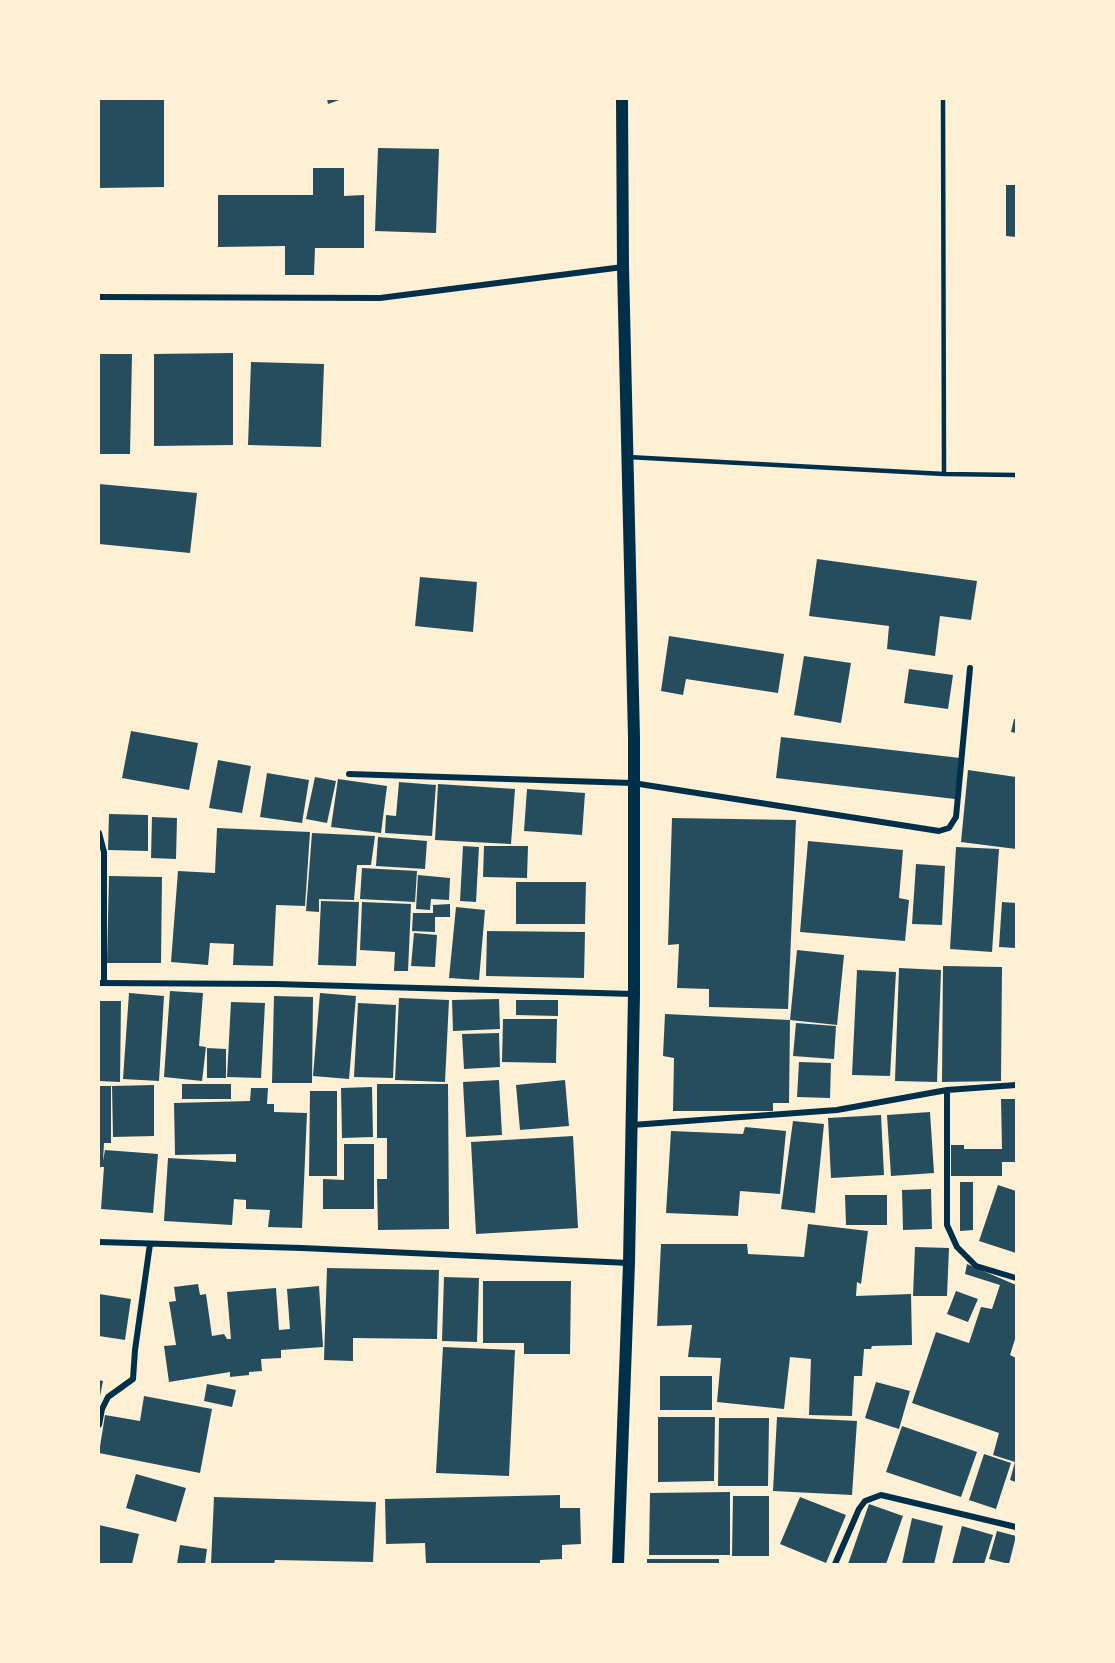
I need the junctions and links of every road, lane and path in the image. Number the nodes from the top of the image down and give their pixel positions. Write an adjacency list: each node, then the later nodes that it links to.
1 (622, 99): 3 (main road)
2 (943, 99): 6 (lane)
3 (623, 267): 4 (street); 5 (main road)
4 (99, 297)
5 (628, 457): 6 (lane); 10 (main road)
6 (944, 474): 7 (lane)
7 (1016, 475)
8 (970, 668): 10 (street)
9 (349, 774): 10 (street)
10 (633, 783): 13 (main road)
11 (99, 833): 12 (street)
12 (101, 983): 13 (street)
13 (633, 994): 16 (main road)
14 (1016, 1085): 15 (street)
15 (947, 1090): 16 (street); 20 (street)
16 (632, 1125): 19 (main road)
17 (99, 1242): 18 (street)
18 (150, 1244): 19 (street); 21 (street)
19 (629, 1263): 23 (main road)
20 (1016, 1278)
21 (99, 1425)
22 (1016, 1527): 24 (street)
23 (618, 1564)
24 (835, 1564)

